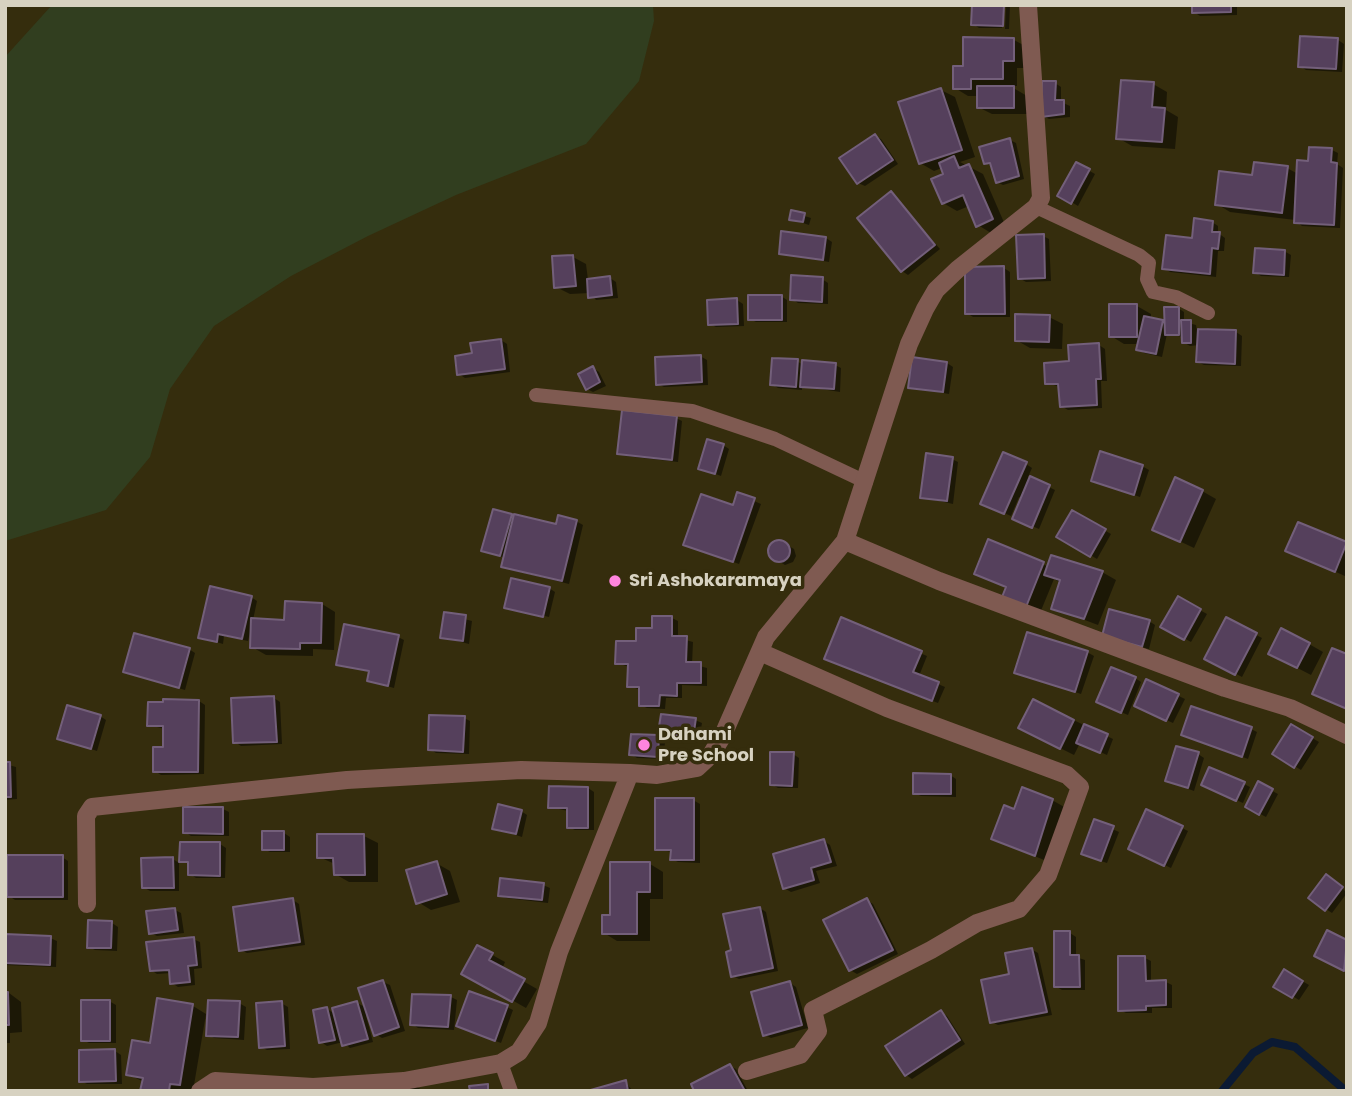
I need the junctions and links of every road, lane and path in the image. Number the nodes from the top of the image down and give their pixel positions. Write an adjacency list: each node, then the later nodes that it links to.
1 (1028, 5): 2 (street)
2 (1036, 207): 3 (lane); 5 (street)
3 (1208, 313)
4 (537, 395): 5 (lane)
5 (866, 482): 6 (street)
6 (845, 541): 7 (street); 8 (street)
7 (760, 652): 9 (street); 12 (street)
8 (1347, 735)
9 (630, 773): 10 (street); 11 (street)
10 (87, 904)
11 (501, 1063): 13 (street); 14 (lane)
12 (747, 1072)
13 (200, 1091)
14 (511, 1091)

